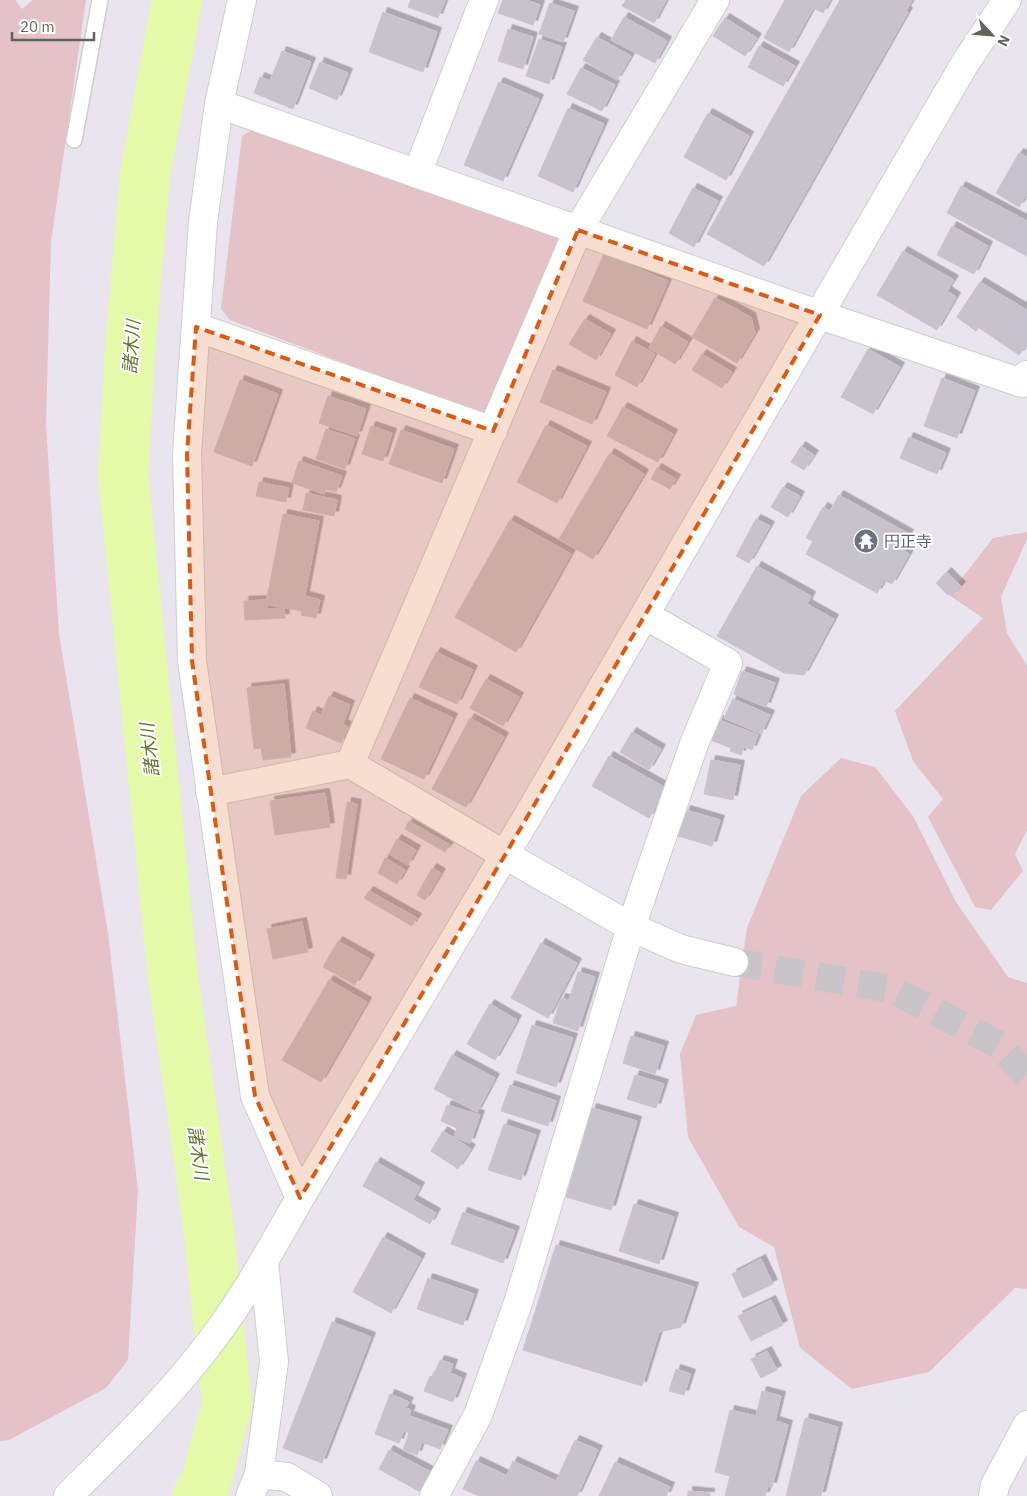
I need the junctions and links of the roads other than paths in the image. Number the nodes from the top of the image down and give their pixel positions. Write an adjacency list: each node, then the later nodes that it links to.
1 (100, 0): 7 (lane)
2 (242, 0): 6 (street)
3 (484, 0): 8 (street)
4 (715, 0): 9 (street)
5 (1007, 0): 10 (street)
6 (219, 104): 8 (street); 11 (street)
7 (74, 140)
8 (417, 174): 9 (street)
9 (578, 230): 10 (street); 13 (street)
10 (820, 315): 12 (street); 14 (street)
11 (196, 328): 13 (street); 16 (street)
12 (1025, 381)
13 (493, 431): 15 (street)
14 (645, 615): 17 (street); 18 (street)
15 (350, 764): 16 (street); 17 (street)
16 (210, 792): 20 (street)
17 (505, 855): 18 (street); 20 (street)
18 (631, 927): 19 (street); 26 (street)
19 (734, 962)
20 (300, 1198): 21 (street)
21 (258, 1272): 23 (street); 24 (street)
22 (1027, 1425): 27 (street)
23 (255, 1485): 25 (street)
24 (68, 1496)
25 (318, 1496)
26 (434, 1496)
27 (993, 1496)

